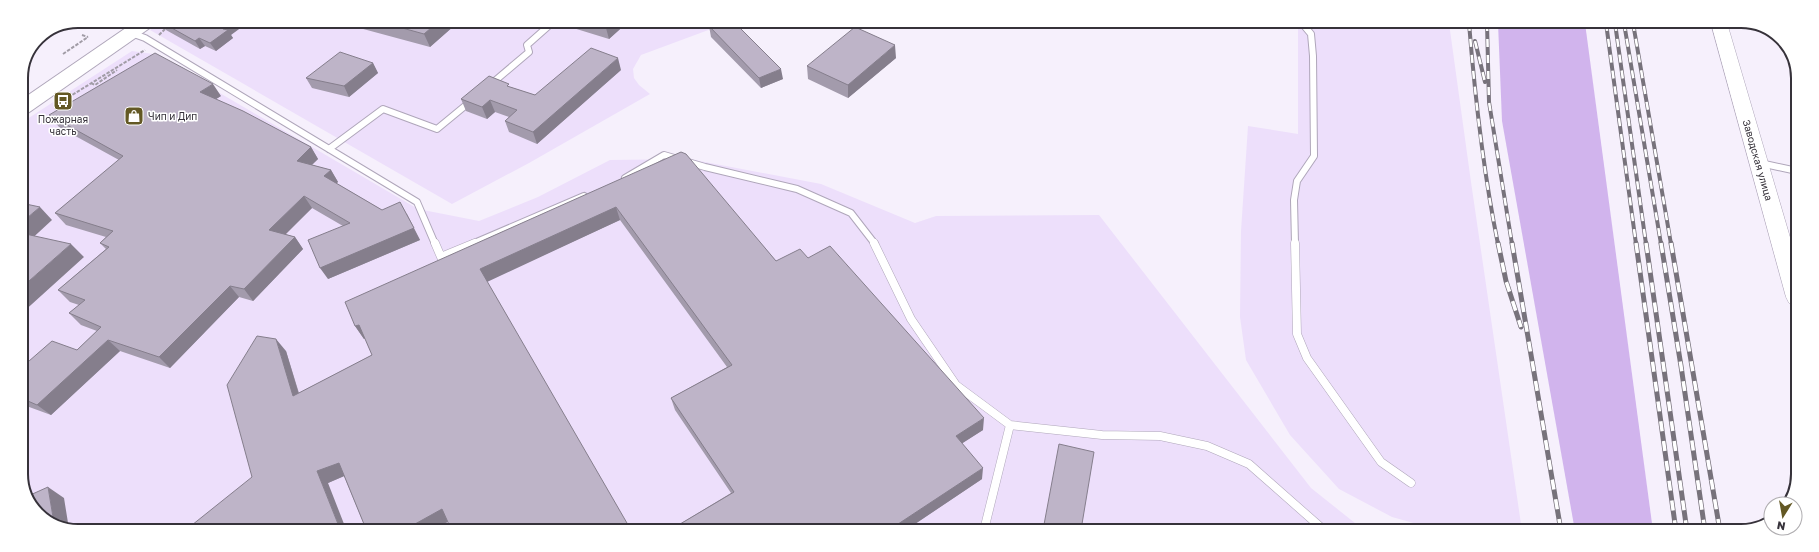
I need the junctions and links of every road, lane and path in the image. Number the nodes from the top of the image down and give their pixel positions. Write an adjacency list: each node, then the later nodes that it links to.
1 (126, 28): 13 (main road)
2 (127, 28): 17 (main road)
3 (130, 28): 9 (lane)
4 (166, 28): 9 (path)
5 (545, 28): 14 (lane)
6 (1306, 28): 26 (lane)
7 (1720, 28): 19 (street, Заводская улица)
8 (82, 35): 10 (path)
9 (154, 44): 12 (path); 18 (lane)
10 (63, 54)
11 (117, 70): 12 (path)
12 (90, 83): 16 (path)
13 (28, 86)
14 (483, 91)
15 (477, 96): 18 (lane)
16 (58, 103)
17 (28, 113)
18 (329, 149): 22 (lane)
19 (1758, 163): 20 (lane); 23 (street, Заводская улица)
20 (1791, 170)
21 (620, 181): 25 (lane)
22 (591, 193)
23 (1789, 243): 24 (street, Заводская улица)
24 (1791, 256)
25 (1010, 424): 27 (lane); 28 (lane)
26 (1411, 483)
27 (985, 524)
28 (1318, 524)

